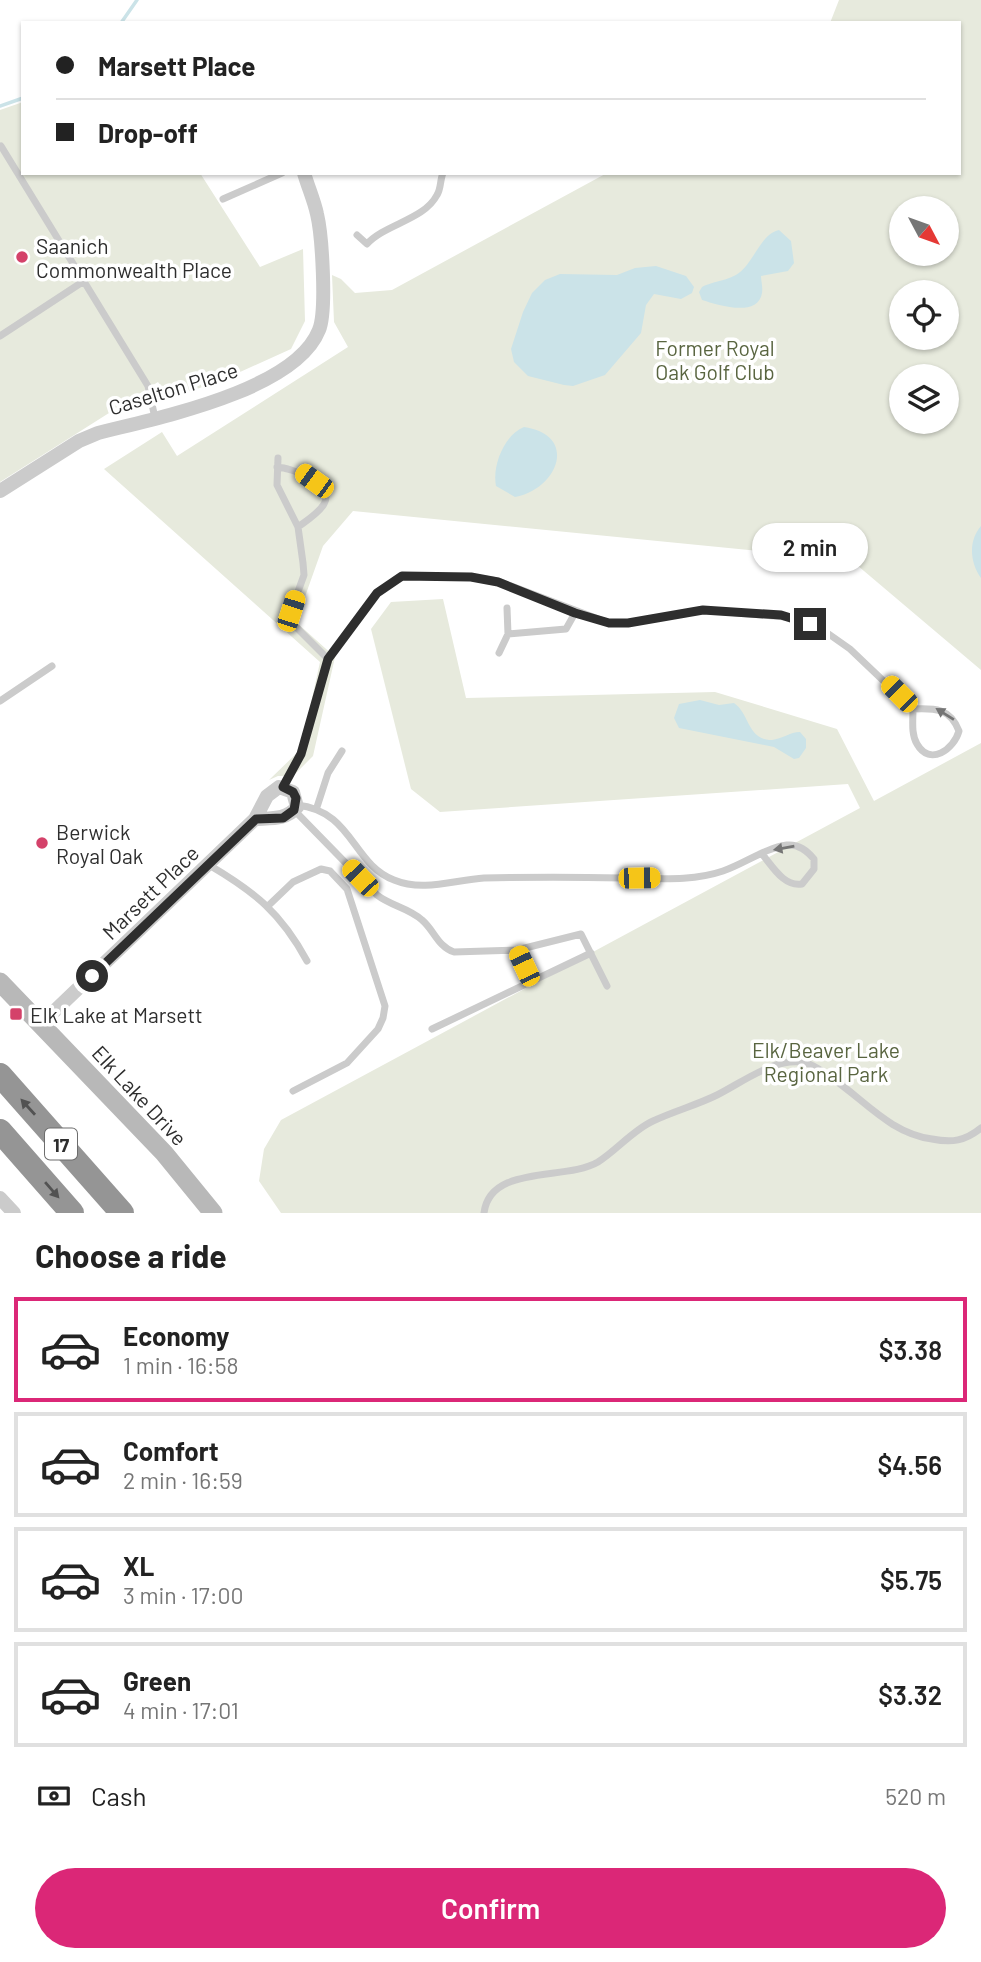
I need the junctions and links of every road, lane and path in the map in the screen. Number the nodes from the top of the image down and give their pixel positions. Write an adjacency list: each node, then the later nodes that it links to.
1 (1, 146): 7 (lane)
2 (277, 175): 5 (lane)
3 (305, 175): 9 (street, Caselton Place)
4 (442, 175): 6 (lane)
5 (223, 199)
6 (357, 234)
7 (84, 281): 8 (lane); 9 (lane)
8 (0, 335)
9 (155, 418): 12 (street, Caselton Place)
10 (278, 458): 11 (lane)
11 (277, 467): 13 (lane); 13 (lane)
12 (0, 491)
13 (298, 527): 18 (lane)
14 (506, 608): 16 (lane)
15 (575, 613): 16 (lane); 18 (lane); 21 (lane)
16 (508, 634): 17 (lane)
17 (499, 653)
18 (328, 659): 23 (lane)
19 (52, 666): 20 (lane)
20 (0, 701)
21 (913, 709): 21 (lane, one-way to 21)
22 (342, 751): 24 (lane)
23 (283, 787): 25 (street); 26 (street, Marsett Place)
24 (317, 807): 25 (lane); 27 (lane)
25 (295, 808): 26 (street); 30 (lane)
26 (256, 819): 28 (street, Marsett Place)
27 (762, 854): 27 (lane, one-way to 27)
28 (209, 864): 29 (lane); 36 (street, Marsett Place)
29 (269, 905): 32 (lane); 39 (lane)
30 (517, 950): 31 (lane); 33 (lane)
31 (591, 953): 33 (lane); 35 (lane)
32 (307, 961)
33 (532, 981): 37 (lane)
34 (0, 982): 36 (street, Elk Lake Drive)
35 (607, 986)
36 (42, 1023): 46 (street, Elk Lake Drive)
37 (432, 1029)
38 (0, 1075): 45 (highway, 17, one-way to 38)
39 (293, 1091)
40 (981, 1128): 47 (lane)
41 (0, 1131): 44 (highway, 17, one-way to 44)
42 (0, 1198): 43 (street)
43 (14, 1213)
44 (72, 1213)
45 (122, 1213)
46 (213, 1213)
47 (484, 1213)

